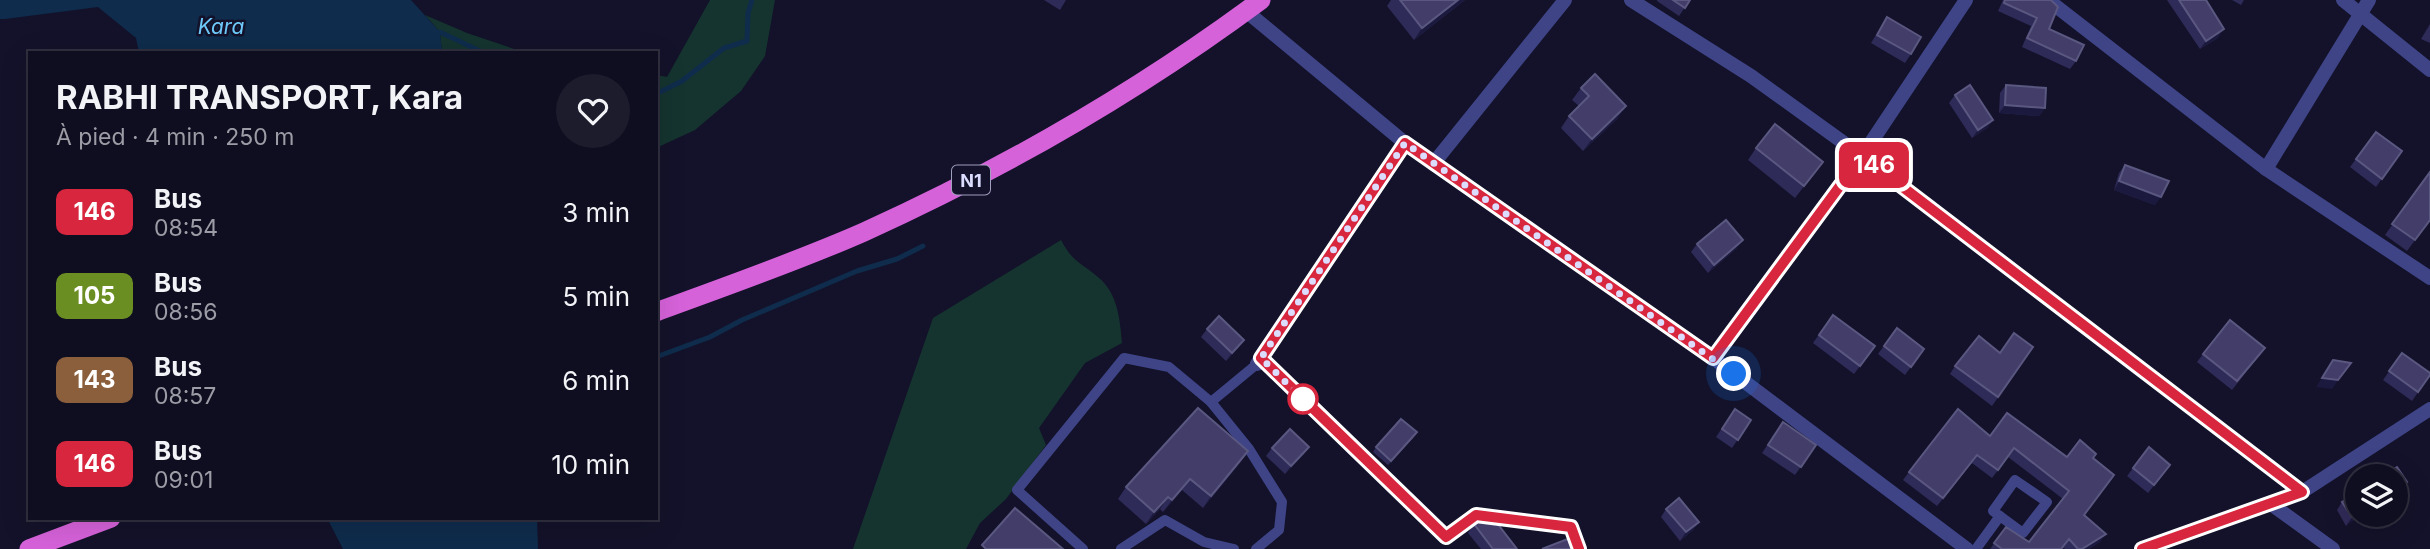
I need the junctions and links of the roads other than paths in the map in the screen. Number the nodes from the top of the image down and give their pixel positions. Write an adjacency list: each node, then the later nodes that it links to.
1 (1565, 0): 12 (street)
2 (1630, 0): 11 (street)
3 (1966, 0): 11 (street)
4 (2048, 0): 13 (street)
5 (2343, 0): 8 (street)
6 (2369, 0): 8 (street)
7 (1253, 6): 10 (street); 15 (highway, N1)
8 (2360, 14): 9 (street); 13 (street)
9 (2430, 70)
10 (1405, 143): 12 (street); 17 (street)
11 (1862, 156): 16 (street); 20 (street)
12 (1433, 164): 16 (street)
13 (2266, 169): 14 (street)
14 (2430, 278)
15 (658, 311)
16 (1713, 358): 30 (street)
17 (1259, 361): 18 (lane); 29 (street)
18 (1211, 402): 25 (lane); 28 (lane)
19 (2430, 409): 20 (street)
20 (2302, 492): 21 (street)
21 (2271, 504): 32 (street); 33 (street)
22 (2000, 516): 22 (lane); 31 (lane)
23 (106, 520): 24 (highway)
24 (29, 549)
25 (1083, 549)
26 (1121, 549): 27 (lane)
27 (1234, 549)
28 (1256, 549)
29 (1579, 549)
30 (1967, 549)
31 (1976, 549)
32 (2142, 549)
33 (2333, 549)

